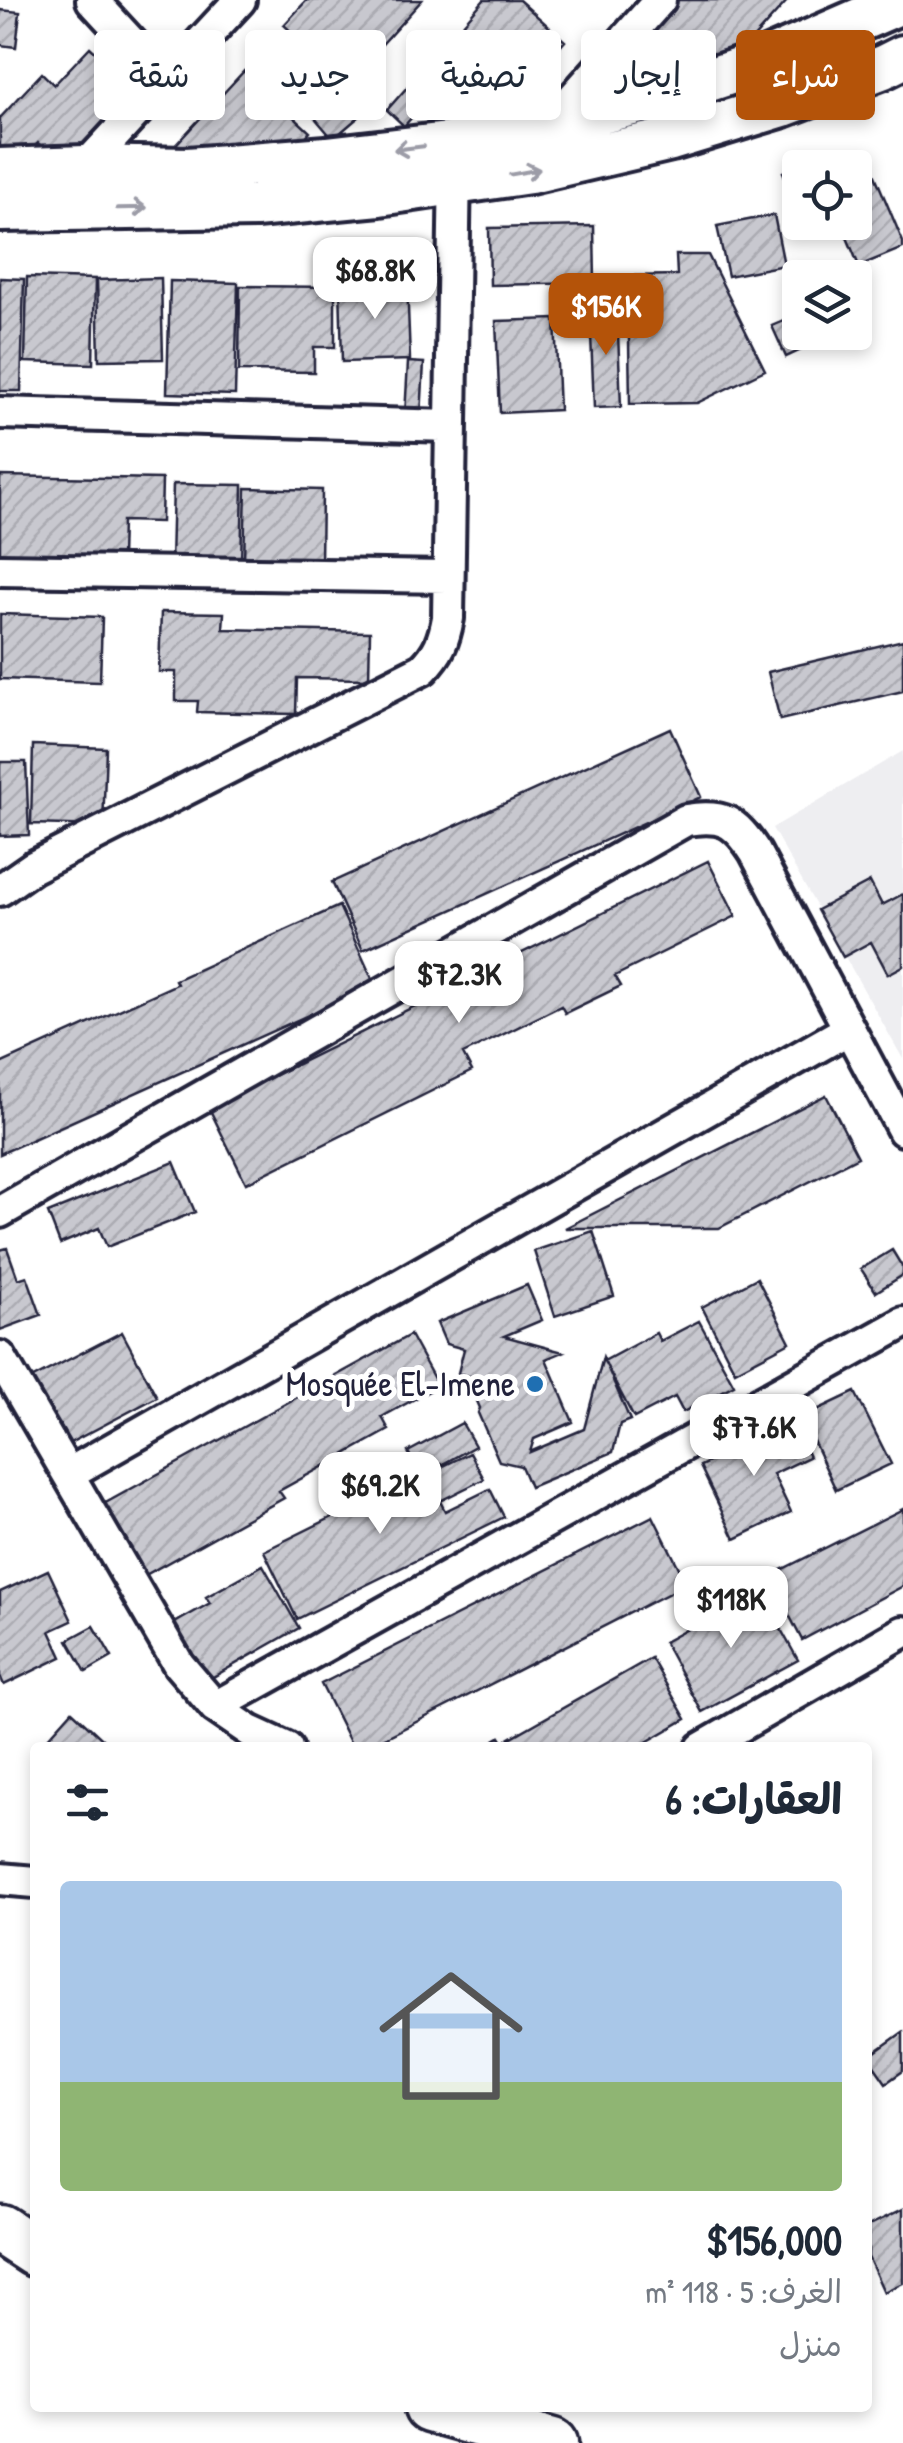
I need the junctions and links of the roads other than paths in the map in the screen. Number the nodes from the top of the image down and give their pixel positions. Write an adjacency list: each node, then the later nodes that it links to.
1 (92, 0): 5 (street)
2 (240, 0): 6 (street)
3 (660, 0): 9 (street)
4 (903, 1): 9 (street)
5 (120, 30)
6 (212, 30)
7 (903, 57): 10 (street, one-way to 7)
8 (129, 120): 11 (street)
9 (548, 126): 10 (street)
10 (456, 163): 11 (street, one-way to 11); 13 (street, one-way to 10); 16 (street)
11 (85, 167): 12 (street); 13 (street)
12 (0, 170)
13 (64, 209): 14 (street)
14 (0, 210)
15 (0, 413): 16 (street)
16 (450, 426): 18 (street)
17 (0, 570): 18 (street)
18 (447, 577): 20 (street)
19 (0, 866): 20 (street)
20 (33, 866): 21 (street)
21 (0, 890)
22 (848, 1029): 23 (street); 24 (street); 27 (street)
23 (903, 1130)
24 (0, 1212)
25 (903, 1323): 29 (street)
26 (0, 1358): 27 (street)
27 (68, 1474): 29 (street)
28 (903, 1632): 31 (street)
29 (214, 1707): 30 (street)
30 (273, 1742)
31 (712, 1742)
32 (0, 1879): 33 (street)
33 (30, 1882)
34 (0, 2230): 35 (main road)
35 (30, 2249)
36 (442, 2412): 37 (main road)
37 (553, 2443)

